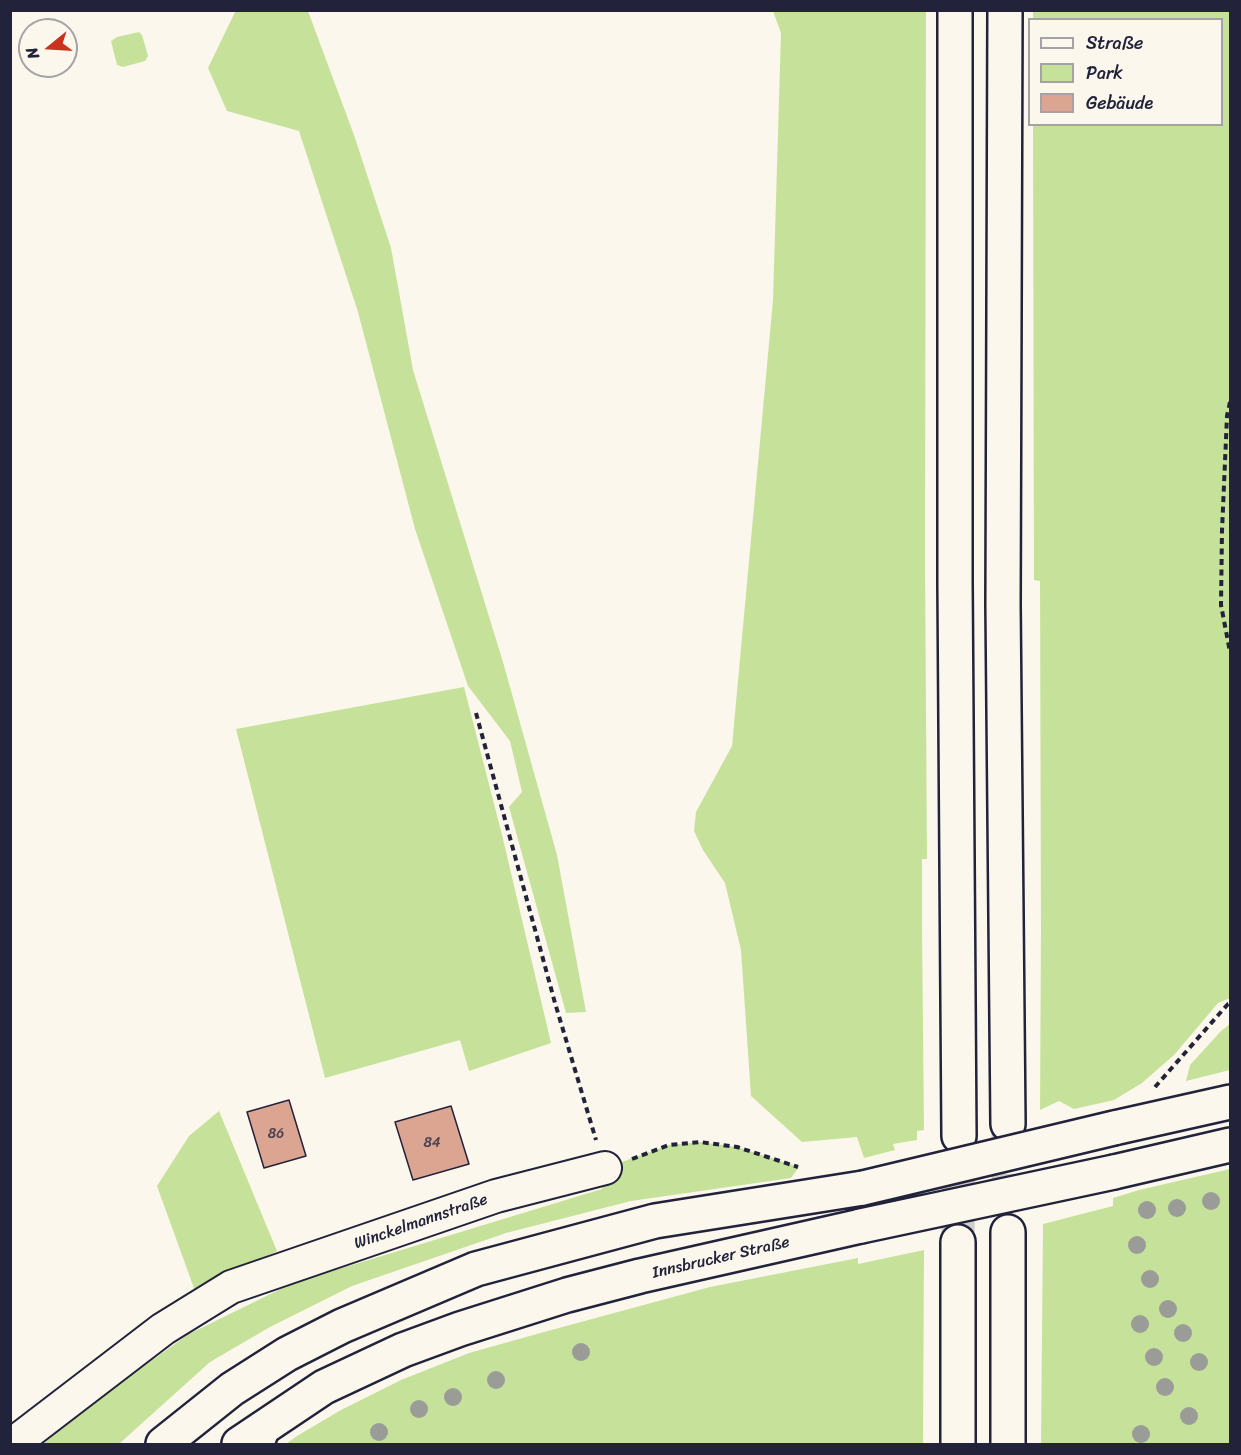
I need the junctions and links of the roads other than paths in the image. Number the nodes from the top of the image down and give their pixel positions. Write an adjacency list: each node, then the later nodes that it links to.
1 (955, 10): 5 (main road)
2 (1005, 10): 4 (main road)
3 (1230, 1102): 13 (main road, bridge)
4 (1008, 1125)
5 (959, 1136)
6 (1230, 1145): 11 (main road, Innsbrucker Straße, bridge)
7 (605, 1168): 12 (street, Winckelmannstraße)
8 (1008, 1232): 10 (main road)
9 (958, 1242): 14 (main road)
10 (1009, 1387): 15 (main road); 16 (main road)
11 (253, 1439)
12 (18, 1441)
13 (163, 1444)
14 (958, 1444)
15 (1008, 1444)
16 (1018, 1444)

